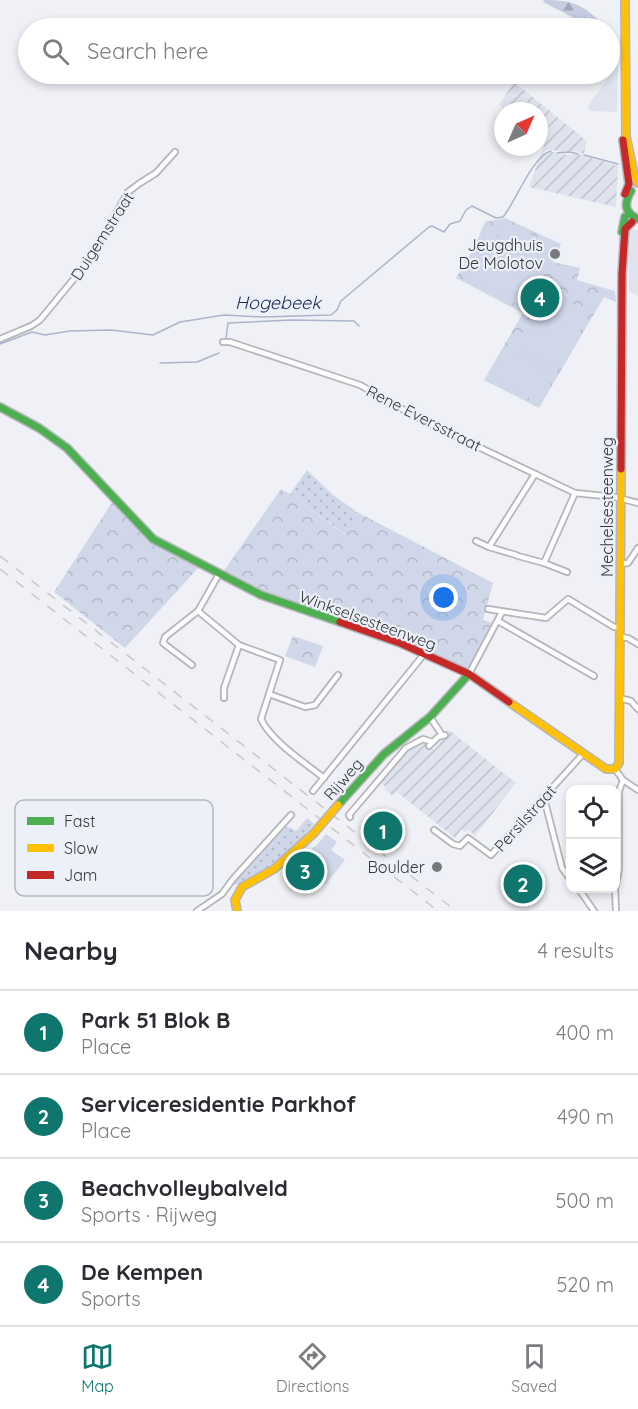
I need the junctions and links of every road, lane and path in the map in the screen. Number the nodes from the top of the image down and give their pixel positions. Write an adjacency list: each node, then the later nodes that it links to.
1 (625, 0): 2 (street)
2 (624, 109): 3 (street); 6 (street)
3 (626, 143): 5 (street); 6 (street)
4 (176, 152): 10 (street, Duigemstraat)
5 (638, 183)
6 (632, 191): 7 (street, Mechelsesteenweg); 8 (street)
7 (625, 217): 8 (street); 9 (street, Mechelsesteenweg)
8 (637, 220): 9 (street, Mechelsesteenweg)
9 (623, 243): 15 (street, Mechelsesteenweg)
10 (0, 339)
11 (223, 342): 13 (street, Rene Eversstraat)
12 (0, 407): 23 (street, Winkselsesteenweg)
13 (535, 474): 14 (street, Rene Eversstraat); 18 (street)
14 (575, 493): 15 (street, Rene Eversstraat); 20 (street)
15 (621, 499): 16 (street, Rene Eversstraat); 21 (street, Mechelsesteenweg)
16 (638, 503)
17 (476, 540): 18 (street)
18 (489, 548): 20 (street)
19 (638, 548): 21 (street)
20 (544, 563): 22 (street)
21 (620, 564): 28 (street, Mechelsesteenweg)
22 (567, 572)
23 (219, 574): 25 (street); 32 (street, Winkselsesteenweg)
24 (488, 609): 26 (street)
25 (198, 611): 31 (street); 33 (street)
26 (502, 612): 27 (street); 28 (street)
27 (498, 621): 34 (street); 36 (street)
28 (620, 627): 29 (street, Mechelsesteenweg)
29 (620, 637): 30 (street); 39 (street, Mechelsesteenweg)
30 (638, 644)
31 (239, 645): 37 (street); 38 (street)
32 (425, 653): 34 (street, Winkselsesteenweg); 46 (street)
33 (192, 665)
34 (469, 674): 41 (street, Rijweg); 44 (street, Winkselsesteenweg)
35 (338, 675): 37 (street)
36 (594, 676)
37 (269, 694): 46 (street)
38 (224, 698)
39 (620, 698): 40 (street); 45 (street, Mechelsesteenweg)
40 (638, 709)
41 (430, 717): 42 (street); 59 (street, Rijweg, bridge)
42 (433, 741): 43 (street); 52 (street)
43 (429, 746)
44 (583, 754): 45 (street, Winkselsesteenweg); 50 (street, Persilstraat)
45 (615, 770): 47 (street)
46 (324, 778): 49 (street)
47 (623, 780): 48 (street); 54 (street)
48 (638, 790)
49 (313, 791)
50 (544, 798): 53 (street, Persilstraat); 55 (street)
51 (291, 815): 58 (street)
52 (350, 817)
53 (434, 830)
54 (618, 839)
55 (566, 874)
56 (581, 893): 60 (street)
57 (615, 893): 61 (street)
58 (197, 911)
59 (237, 911)
60 (594, 911)
61 (615, 911)

